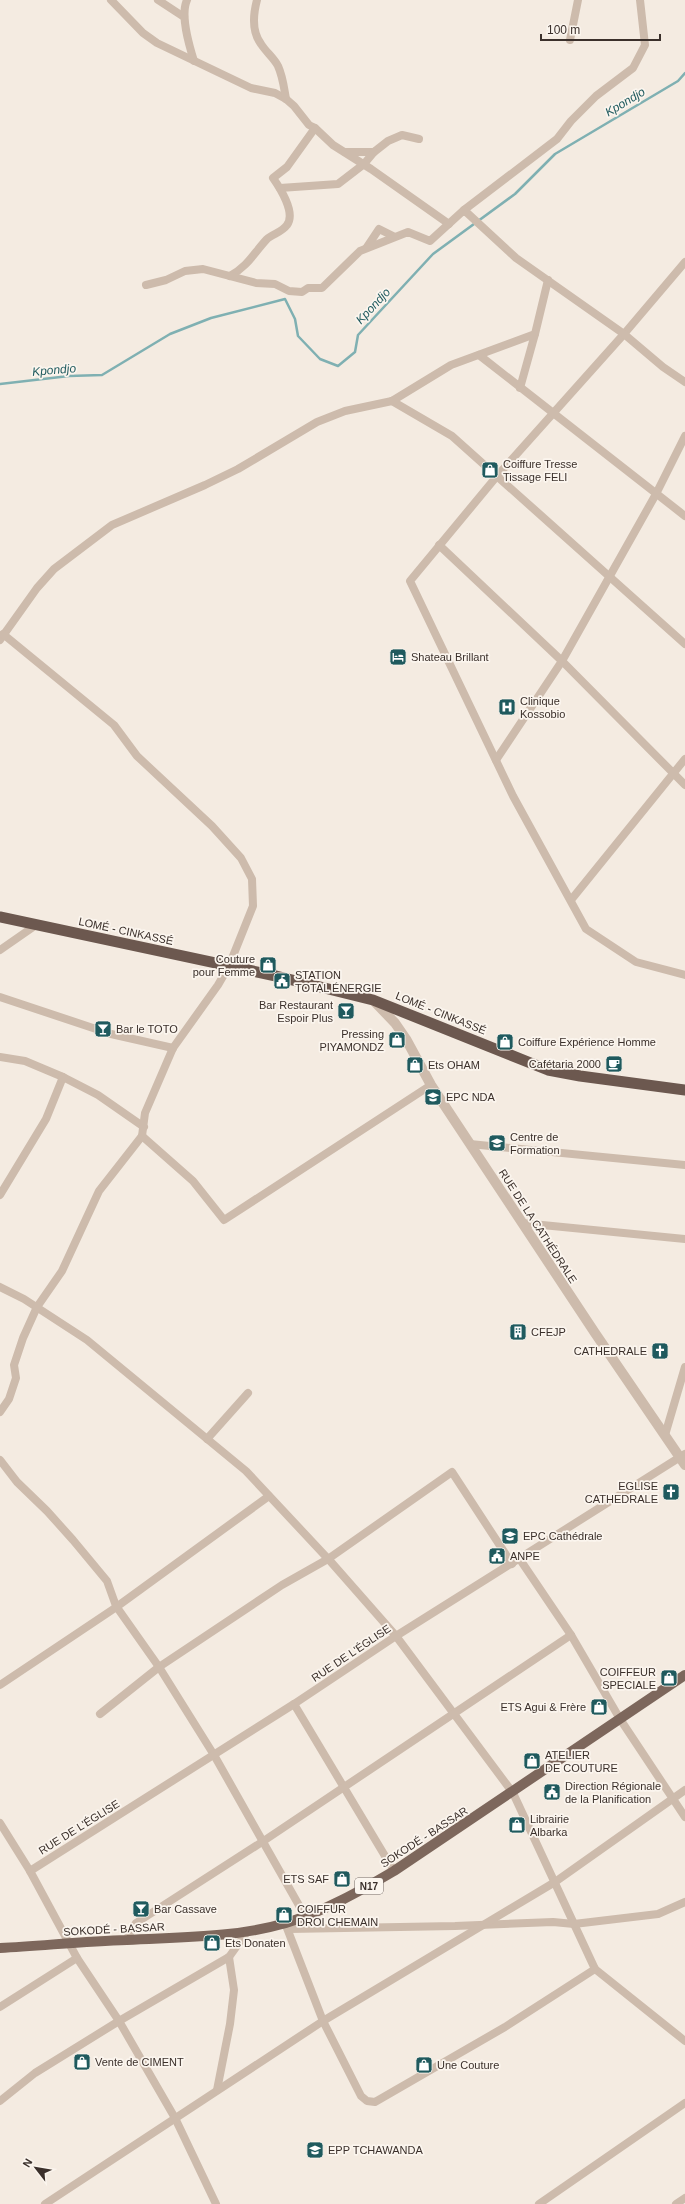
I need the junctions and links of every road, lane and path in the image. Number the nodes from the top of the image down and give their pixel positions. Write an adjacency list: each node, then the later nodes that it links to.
1 (111, 0): 9 (street)
2 (158, 0): 7 (street)
3 (187, 0): 7 (street)
4 (257, 0): 10 (street)
5 (578, 0): 8 (street)
6 (640, 0): 17 (street)
7 (184, 16): 9 (street)
8 (570, 40)
9 (194, 61): 10 (street)
10 (286, 99): 11 (street)
11 (315, 128): 13 (street); 16 (street)
12 (419, 139): 14 (street)
13 (345, 152): 14 (street); 15 (street)
14 (374, 152): 15 (street)
15 (364, 164): 16 (street); 18 (street)
16 (280, 188): 20 (street)
17 (466, 212): 18 (street); 21 (street)
18 (449, 224): 20 (street)
19 (685, 262): 24 (street)
20 (230, 276): 22 (street)
21 (548, 280): 23 (street); 24 (street)
22 (146, 285)
23 (535, 334): 25 (street); 27 (street)
24 (624, 334): 26 (street); 29 (street)
25 (478, 355): 27 (street); 28 (street)
26 (685, 382)
27 (520, 388): 29 (street)
28 (392, 401): 31 (street); 36 (street)
29 (553, 414): 31 (street); 32 (street)
30 (685, 436): 32 (street)
31 (497, 476): 34 (street); 35 (street)
32 (656, 494): 33 (street); 35 (street)
33 (685, 516)
34 (439, 545): 38 (street); 40 (street)
35 (611, 576): 37 (street); 38 (street)
36 (2, 637): 47 (street)
37 (685, 644)
38 (562, 661): 40 (street); 41 (street)
39 (685, 759): 41 (street)
40 (496, 760): 43 (street)
41 (674, 773): 42 (street); 43 (street)
42 (685, 785)
43 (571, 900): 48 (street)
44 (0, 917): 45 (highway, LOMÉ - CINKASSÉ)
45 (36, 925): 46 (street); 47 (highway, LOMÉ - CINKASSÉ)
46 (0, 950)
47 (229, 966): 50 (highway, LOMÉ - CINKASSÉ); 51 (street)
48 (685, 975)
49 (0, 997): 51 (street)
50 (373, 1000): 54 (street, RUE DE LA CATHÉDRALE); 55 (highway, LOMÉ - CINKASSÉ)
51 (173, 1048): 56 (street)
52 (0, 1057): 53 (street)
53 (63, 1077): 56 (street); 60 (street)
54 (431, 1085): 57 (street); 58 (street, RUE DE LA CATHÉDRALE)
55 (685, 1090)
56 (144, 1127): 57 (street)
57 (142, 1136): 64 (street)
58 (470, 1144): 59 (street); 61 (street, RUE DE LA CATHÉDRALE)
59 (685, 1165)
60 (0, 1195)
61 (522, 1223): 62 (street); 68 (street, RUE DE LA CATHÉDRALE)
62 (685, 1239)
63 (0, 1286): 64 (street)
64 (37, 1307): 67 (street); 69 (street)
65 (685, 1367): 68 (street)
66 (248, 1393): 69 (street)
67 (0, 1412)
68 (665, 1435): 70 (street, RUE DE LA CATHÉDRALE)
69 (207, 1438): 72 (street)
70 (683, 1459): 73 (street, RUE DE L'ÉGLISE)
71 (0, 1460): 76 (street)
72 (269, 1496): 74 (street); 76 (street)
73 (519, 1558): 75 (street, RUE DE L'ÉGLISE); 77 (street)
74 (328, 1559): 75 (street); 78 (street); 79 (street)
75 (512, 1564): 78 (street, RUE DE L'ÉGLISE)
76 (116, 1606): 79 (street); 81 (street)
77 (571, 1635): 83 (street); 85 (street)
78 (396, 1636): 82 (street, RUE DE L'ÉGLISE); 83 (street)
79 (159, 1667): 84 (street); 86 (street)
80 (685, 1675): 85 (main road, SOKODÉ - BASSAR / N17)
81 (0, 1685)
82 (294, 1704): 86 (street, RUE DE L'ÉGLISE); 87 (street)
83 (454, 1712): 87 (street); 89 (street)
84 (100, 1714)
85 (620, 1719): 89 (main road, SOKODÉ - BASSAR / N17); 90 (street)
86 (214, 1755): 93 (street); 94 (street, RUE DE L'ÉGLISE)
87 (343, 1786): 93 (street); 95 (street)
88 (685, 1790): 90 (street)
89 (513, 1792): 95 (main road, SOKODÉ - BASSAR / N17); 96 (street)
90 (673, 1797): 91 (street); 96 (street)
91 (685, 1816)
92 (0, 1823): 94 (street)
93 (262, 1842): 98 (street); 103 (street)
94 (30, 1871): 104 (street)
95 (394, 1871): 98 (main road, SOKODÉ - BASSAR / N17)
96 (555, 1882): 99 (street); 100 (street)
97 (685, 1902): 100 (street)
98 (305, 1916): 101 (main road, SOKODÉ - BASSAR / N17)
99 (482, 1924): 100 (street); 101 (street); 111 (street)
100 (574, 1924): 108 (street)
101 (287, 1926): 102 (main road, SOKODÉ - BASSAR / N17); 111 (street)
102 (247, 1932): 103 (main road, SOKODÉ - BASSAR / N17); 106 (street)
103 (126, 1940): 104 (main road, SOKODÉ - BASSAR / N17)
104 (69, 1943): 105 (main road, SOKODÉ - BASSAR / N17); 107 (street)
105 (0, 1948)
106 (229, 1957): 110 (street); 113 (street)
107 (77, 1958): 109 (street); 110 (street)
108 (595, 1968): 111 (street); 112 (street)
109 (0, 2006)
110 (119, 2021): 114 (street); 116 (street)
111 (323, 2021): 113 (street)
112 (685, 2041)
113 (217, 2090): 116 (street)
114 (0, 2101)
115 (685, 2103): 117 (street)
116 (175, 2118): 118 (street); 119 (street)
117 (542, 2202): 120 (street)
118 (212, 2203)
119 (45, 2204)
120 (554, 2204)

